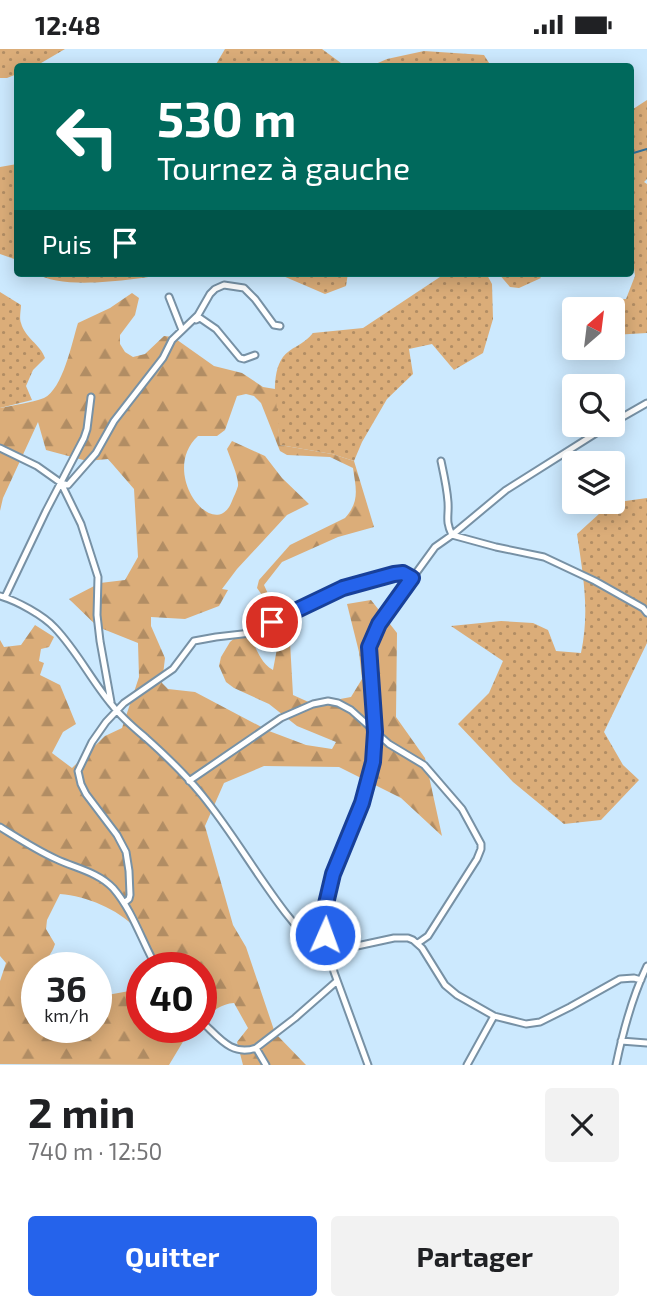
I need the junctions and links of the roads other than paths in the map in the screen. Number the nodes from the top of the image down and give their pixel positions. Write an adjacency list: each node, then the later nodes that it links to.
1 (169, 297): 4 (street)
2 (192, 322): 3 (street); 4 (street); 5 (street)
3 (280, 326)
4 (181, 330): 12 (street)
5 (255, 355)
6 (91, 397): 12 (street)
7 (647, 403): 8 (street)
8 (625, 416)
9 (590, 437): 13 (street)
10 (0, 448): 12 (street)
11 (441, 461): 13 (street)
12 (61, 483): 15 (street); 17 (street)
13 (452, 535): 14 (street); 16 (street)
14 (412, 578): 17 (street); 18 (street)
15 (3, 597): 17 (street)
16 (647, 613)
17 (114, 708): 19 (street); 21 (street)
18 (375, 732): 19 (street); 22 (street); 25 (street)
19 (189, 781): 25 (street)
20 (0, 827): 21 (street)
21 (124, 903): 24 (street)
22 (418, 943): 23 (street); 29 (street)
23 (343, 951)
24 (150, 952)
25 (331, 962): 28 (street)
26 (647, 967): 27 (street)
27 (641, 979): 29 (street); 31 (street)
28 (337, 981): 33 (street); 35 (street)
29 (495, 1016): 36 (street)
30 (217, 1035): 33 (street)
31 (621, 1041): 32 (street); 37 (street)
32 (647, 1043)
33 (256, 1048): 34 (street)
34 (267, 1065)
35 (368, 1065)
36 (467, 1065)
37 (616, 1065)

